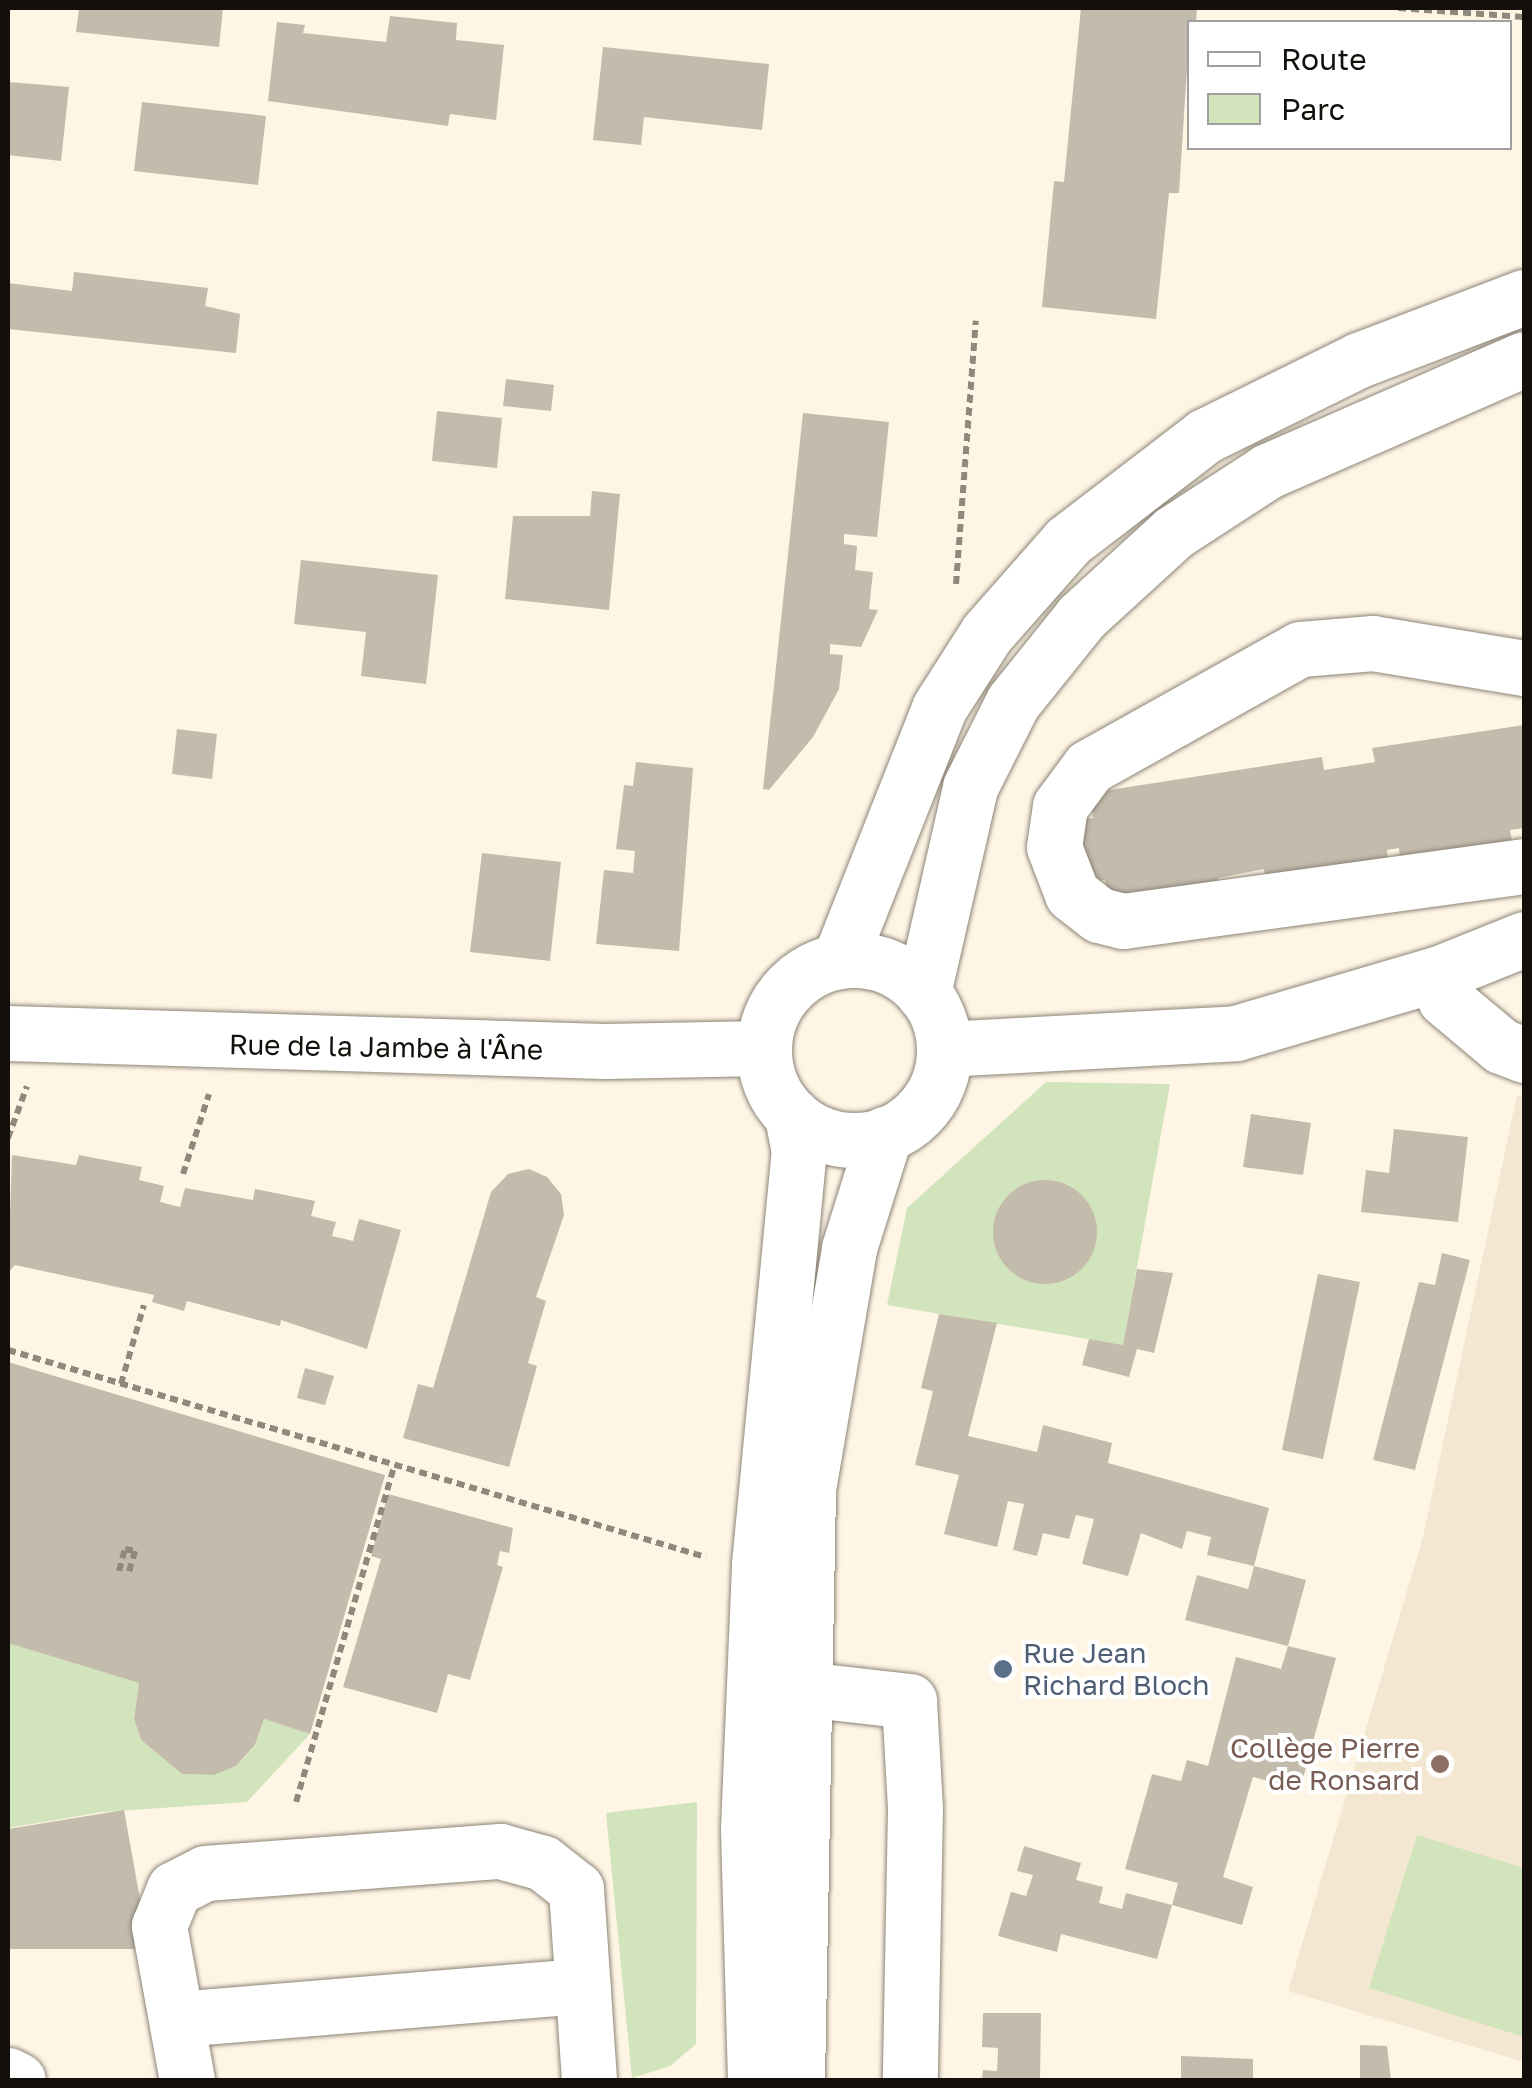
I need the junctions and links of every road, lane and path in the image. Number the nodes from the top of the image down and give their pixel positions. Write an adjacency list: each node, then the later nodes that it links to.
1 (1398, 8): 2 (path)
2 (1524, 17)
3 (1524, 298): 10 (street)
4 (976, 321): 6 (path)
5 (1524, 359): 12 (street)
6 (955, 604)
7 (1524, 668): 8 (street)
8 (1524, 866)
9 (1524, 939): 11 (street)
10 (839, 961): 12 (street); 15 (street)
11 (1438, 974): 16 (street); 17 (street)
12 (924, 993): 16 (street)
13 (8, 1033): 14 (street, Rue de la Jambe à l'Âne)
14 (220, 1043): 15 (street, Rue de la Jambe à l'Âne); 20 (path)
15 (764, 1048): 18 (street)
16 (944, 1049): 19 (street)
17 (1524, 1054)
18 (792, 1115): 19 (street); 25 (street)
19 (885, 1134): 28 (street)
20 (183, 1174)
21 (144, 1305): 23 (path)
22 (8, 1350): 23 (path)
23 (121, 1384): 24 (path)
24 (394, 1466): 25 (path); 29 (path)
25 (759, 1564): 28 (street)
26 (119, 1570): 27 (path)
27 (129, 1572)
28 (780, 1687): 36 (street); 37 (street); 38 (street)
29 (296, 1802)
30 (583, 1986): 31 (street); 31 (street); 35 (street)
31 (178, 2020): 34 (street)
32 (8, 2075): 33 (street)
33 (18, 2080)
34 (187, 2080)
35 (588, 2080)
36 (756, 2080)
37 (797, 2080)
38 (910, 2080)

